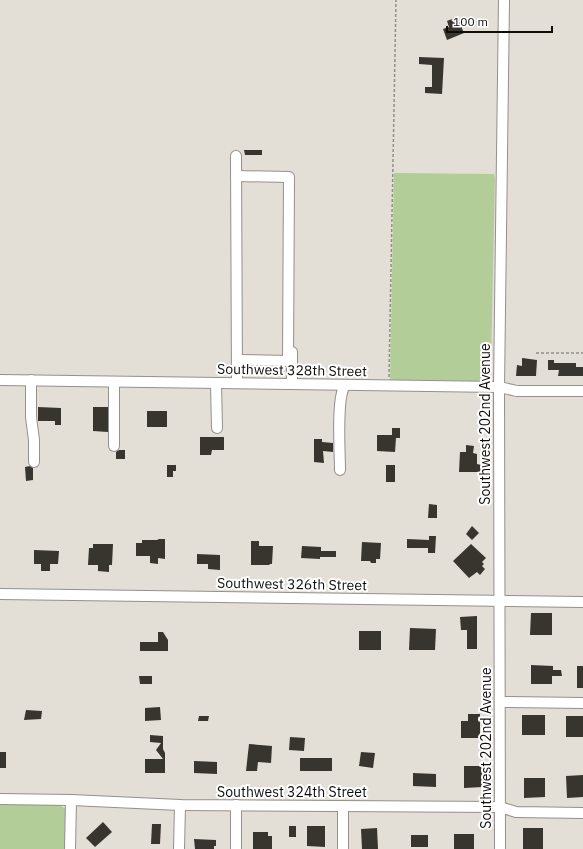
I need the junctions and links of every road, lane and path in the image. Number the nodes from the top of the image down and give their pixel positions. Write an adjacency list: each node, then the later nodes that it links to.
1 (396, 0): 16 (path)
2 (504, 0): 17 (street, Southwest 202nd Avenue)
3 (236, 156): 4 (street)
4 (236, 176): 8 (street); 8 (street)
5 (292, 244): 14 (street)
6 (536, 353): 7 (path)
7 (583, 353)
8 (237, 360): 13 (street)
9 (0, 380): 10 (street, Southwest 328th Street)
10 (31, 380): 11 (street, Southwest 328th Street); 21 (street)
11 (114, 382): 12 (street, Southwest 328th Street); 20 (street)
12 (216, 383): 13 (street, Southwest 328th Street); 19 (street)
13 (237, 383): 14 (street, Southwest 328th Street)
14 (292, 384): 15 (street, Southwest 328th Street)
15 (345, 385): 16 (street, Southwest 328th Street); 22 (street)
16 (388, 385): 17 (street, Southwest 328th Street)
17 (499, 386): 18 (street, Southwest 328th Street); 24 (street, Southwest 202nd Avenue)
18 (583, 391)
19 (217, 428)
20 (114, 446)
21 (34, 462)
22 (340, 470)
23 (0, 594): 24 (street, Southwest 326th Street)
24 (500, 600): 25 (street, Southwest 326th Street); 26 (street, Southwest 202nd Avenue)
25 (583, 602)
26 (500, 702): 27 (street); 33 (street, Southwest 202nd Avenue)
27 (583, 703)
28 (0, 799): 29 (street, Southwest 324th Street)
29 (71, 800): 30 (street, Southwest 324th Street); 35 (street)
30 (180, 805): 31 (street, Southwest 324th Street); 36 (street)
31 (236, 805): 32 (street, Southwest 324th Street); 37 (street)
32 (344, 806): 33 (street, Southwest 324th Street); 38 (street)
33 (500, 807): 34 (street, Southwest 324th Street); 39 (street, Southwest 202nd Avenue)
34 (583, 813)
35 (70, 849)
36 (179, 849)
37 (236, 849)
38 (343, 849)
39 (500, 849)

